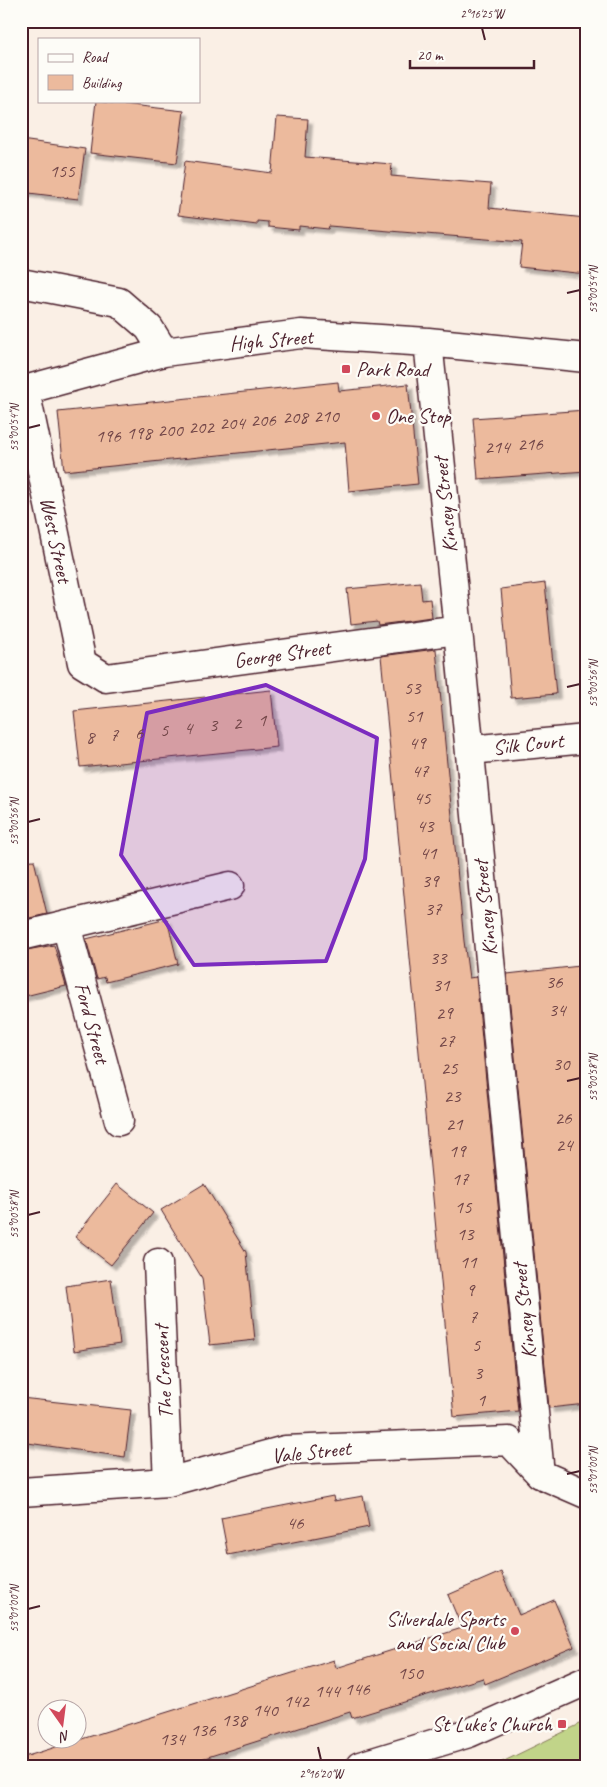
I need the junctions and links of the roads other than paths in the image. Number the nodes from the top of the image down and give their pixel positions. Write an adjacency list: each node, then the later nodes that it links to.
1 (21, 283): 3 (street)
2 (428, 342): 3 (street, High Street); 4 (street, High Street); 6 (street, Kinsey Street)
3 (164, 352): 5 (street, High Street)
4 (586, 358)
5 (23, 390): 7 (street, West Street)
6 (458, 630): 7 (street, George Street); 9 (street, Kinsey Street)
7 (106, 678)
8 (586, 739): 9 (street, Silk Court)
9 (470, 750): 15 (street, Kinsey Street)
10 (230, 886): 11 (street)
11 (66, 925): 12 (street); 13 (street, Ford Street)
12 (21, 936)
13 (119, 1121)
14 (158, 1263): 16 (street, The Crescent)
15 (540, 1474): 16 (street, Vale Street); 18 (street, Vale Street)
16 (168, 1482): 17 (street, Vale Street)
17 (21, 1492)
18 (586, 1494)
19 (586, 1681): 20 (street)
20 (360, 1766)

